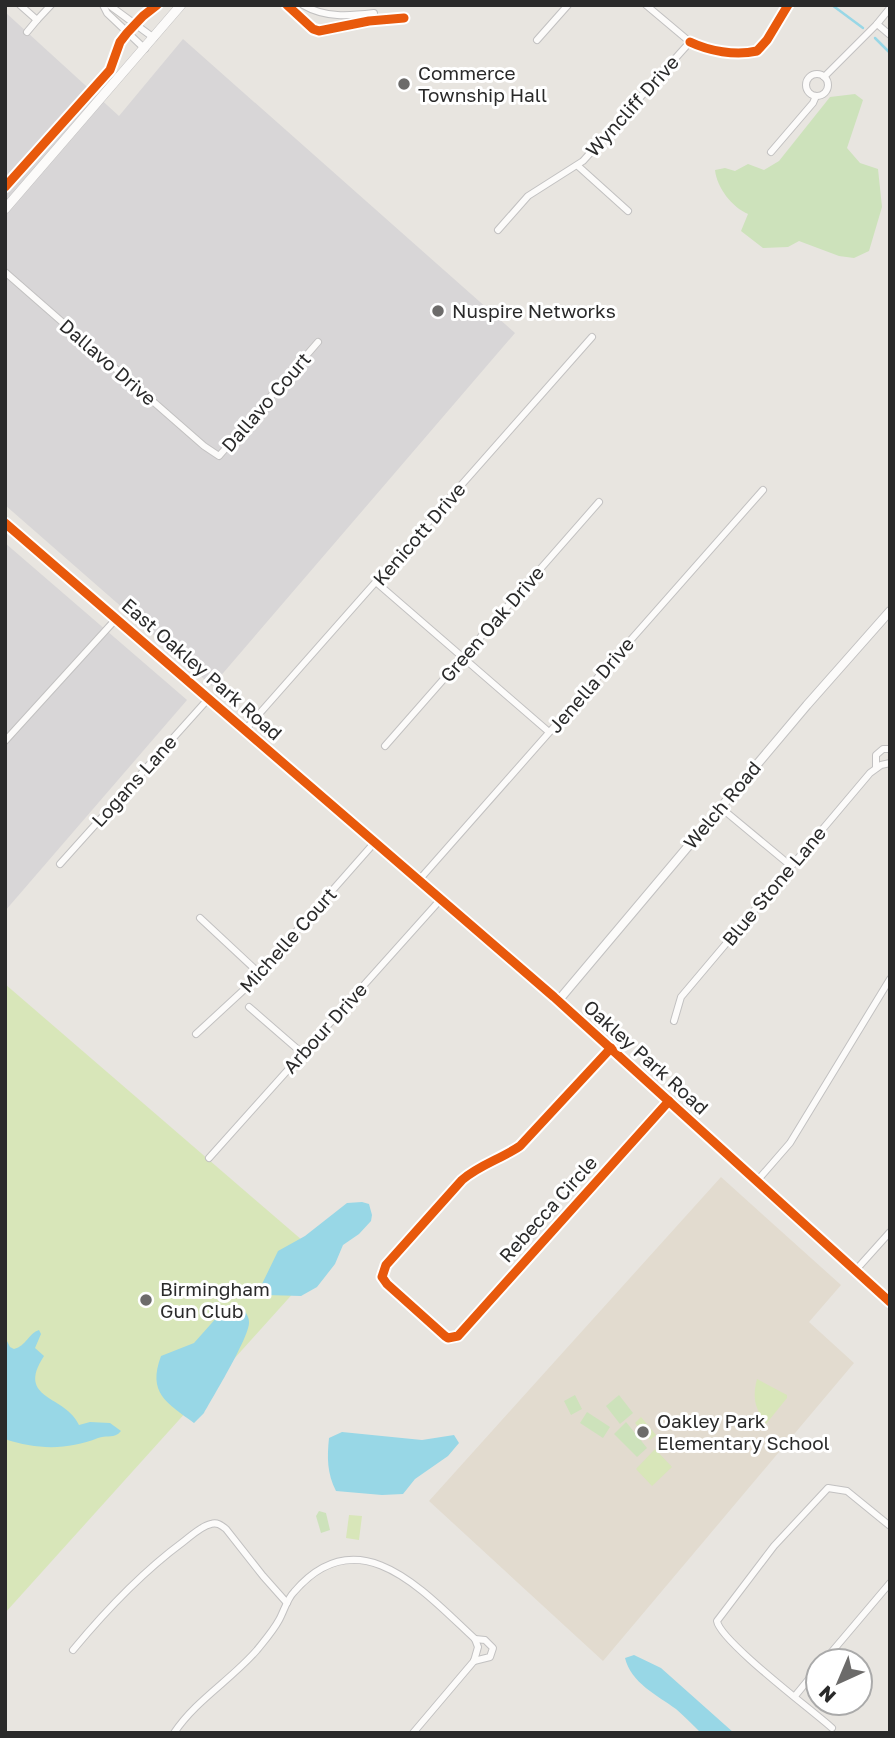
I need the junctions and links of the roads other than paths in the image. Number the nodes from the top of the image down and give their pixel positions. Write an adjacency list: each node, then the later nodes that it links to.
1 (20, 5): 11 (street)
2 (51, 5): 11 (street)
3 (103, 5): 17 (street)
4 (109, 5): 15 (street)
5 (303, 5): 10 (street)
6 (568, 5): 16 (street)
7 (646, 5): 21 (street, Wyncliff Drive)
8 (181, 7): 15 (main road)
9 (890, 8): 12 (street)
10 (374, 13)
11 (37, 20): 13 (street)
12 (877, 24): 14 (street); 18 (street)
13 (27, 32)
14 (890, 35)
15 (154, 38): 17 (main road)
16 (537, 40)
17 (145, 49): 22 (main road)
18 (824, 77): 19 (street); 19 (street)
19 (816, 96): 20 (street)
20 (771, 152)
21 (578, 166): 23 (street); 24 (street, Wyncliff Drive)
22 (5, 209)
23 (628, 211)
24 (498, 230)
25 (5, 272): 28 (street, Dallavo Drive)
26 (592, 337): 32 (street, Kenicott Drive)
27 (318, 342): 28 (street, Dallavo Court)
28 (212, 451)
29 (762, 490): 38 (street, Jenella Drive)
30 (599, 502): 35 (street, Green Oak Drive)
31 (5, 523): 34 (street, East Oakley Park Road)
32 (376, 583): 35 (street); 37 (street, Kenicott Drive)
33 (890, 611): 44 (street, Welch Road)
34 (116, 618): 36 (street, East Oakley Park Road); 39 (street)
35 (463, 657): 38 (street); 40 (street, Green Oak Drive)
36 (209, 698): 37 (street, East Oakley Park Road); 46 (street, Logans Lane)
37 (245, 730): 45 (street, East Oakley Park Road)
38 (549, 732): 48 (street, Jenella Drive)
39 (5, 741)
40 (385, 746)
41 (890, 749): 43 (street)
42 (890, 763): 43 (street, Blue Stone Lane)
43 (876, 768): 47 (street, Blue Stone Lane)
44 (720, 807): 47 (street); 53 (street, Welch Road)
45 (375, 842): 48 (street, Oakley Park Road); 51 (street, Michelle Court)
46 (60, 864)
47 (791, 866): 55 (street, Blue Stone Lane)
48 (419, 880): 49 (street, Oakley Park Road)
49 (441, 899): 53 (street, Oakley Park Road); 58 (street, Arbour Drive)
50 (200, 918): 51 (street)
51 (259, 972): 56 (street, Michelle Court)
52 (890, 979): 61 (street)
53 (558, 1001): 57 (street, Oakley Park Road)
54 (249, 1007): 58 (street)
55 (674, 1021)
56 (196, 1034)
57 (611, 1048): 59 (street, Oakley Park Road); 59 (street, Rebecca Circle)
58 (302, 1053): 60 (street, Arbour Drive)
59 (668, 1101): 61 (street, Oakley Park Road)
60 (209, 1158)
61 (757, 1181): 63 (street, Oakley Park Road)
62 (890, 1232): 63 (street)
63 (855, 1271): 64 (street, Oakley Park Road)
64 (890, 1302)
65 (890, 1527): 73 (street)
66 (890, 1583): 69 (street)
67 (288, 1603): 68 (street); 70 (street); 75 (street)
68 (475, 1639): 71 (street); 71 (street)
69 (836, 1647)
70 (73, 1650)
71 (474, 1661): 76 (street)
72 (804, 1685): 73 (street)
73 (795, 1696): 74 (street)
74 (832, 1728)
75 (174, 1733)
76 (413, 1733)

